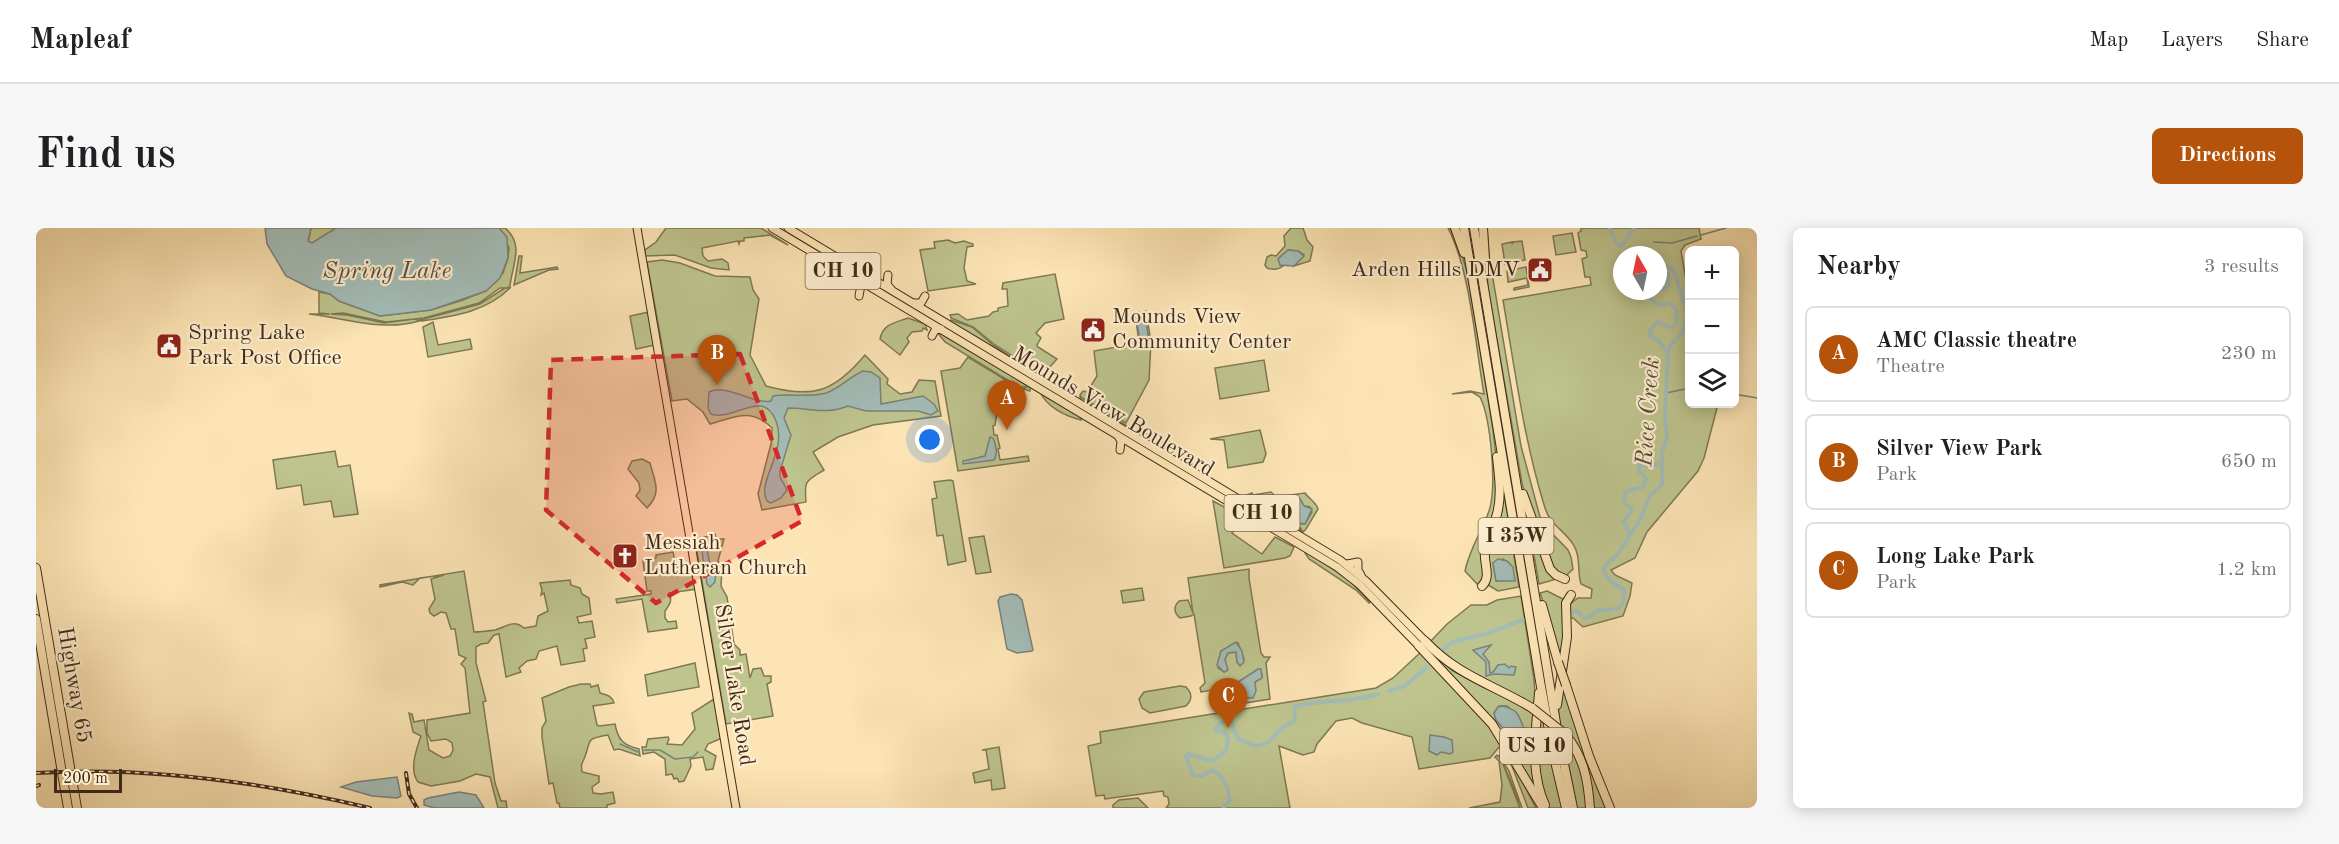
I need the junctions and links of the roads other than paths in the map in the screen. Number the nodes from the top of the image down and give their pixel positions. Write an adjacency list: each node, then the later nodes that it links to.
1 (637, 228): 40 (main road, Silver Lake Road)
2 (772, 228): 8 (main road, Mounds View Boulevard / CH 10)
3 (788, 228): 14 (main road, Mounds View Boulevard / CH 10)
4 (1455, 228): 15 (highway)
5 (1464, 228): 15 (highway, I 35W)
6 (1474, 228): 12 (highway, I 35W)
7 (1483, 228): 12 (highway)
8 (806, 248): 9 (main road); 10 (main road, Mounds View Boulevard / CH 10)
9 (815, 262)
10 (839, 268): 11 (main road, Mounds View Boulevard / CH 10); 11 (main road)
11 (873, 289): 16 (main road, Mounds View Boulevard / CH 10)
12 (1485, 295): 23 (highway, I 35W)
13 (925, 296): 14 (main road)
14 (913, 303): 22 (main road, Mounds View Boulevard / CH 10)
15 (1478, 305): 18 (highway, I 35W)
16 (941, 329): 17 (main road); 19 (main road, Mounds View Boulevard / CH 10)
17 (932, 336)
18 (1497, 429): 27 (highway); 31 (highway, I 35W)
19 (1118, 436): 21 (main road); 30 (main road, Mounds View Boulevard / CH 10)
20 (1166, 444): 22 (main road)
21 (1120, 450)
22 (1176, 461): 30 (main road, Mounds View Boulevard / CH 10)
23 (1513, 462): 24 (highway, I 35W); 26 (highway)
24 (1527, 549): 32 (highway, I 35W); 37 (highway, US 10, bridge)
25 (36, 568): 35 (highway, Highway 65)
26 (1565, 579)
27 (1482, 586)
28 (1571, 595): 32 (highway)
29 (36, 619): 34 (highway, Highway 65)
30 (1422, 643): 33 (highway, bridge); 36 (highway)
31 (1540, 681): 42 (highway, US 10); 43 (highway, I 35W)
32 (1556, 726): 44 (highway, I 35W)
33 (1566, 735): 37 (highway); 45 (highway)
34 (60, 765): 35 (highway); 38 (highway, Highway 65)
35 (70, 770): 39 (highway, Highway 65)
36 (1521, 773): 41 (highway); 42 (highway)
37 (1602, 789): 46 (highway, US 10)
38 (68, 808)
39 (77, 808)
40 (736, 808)
41 (1537, 808)
42 (1545, 808)
43 (1566, 808)
44 (1573, 808)
45 (1590, 808)
46 (1610, 808)

